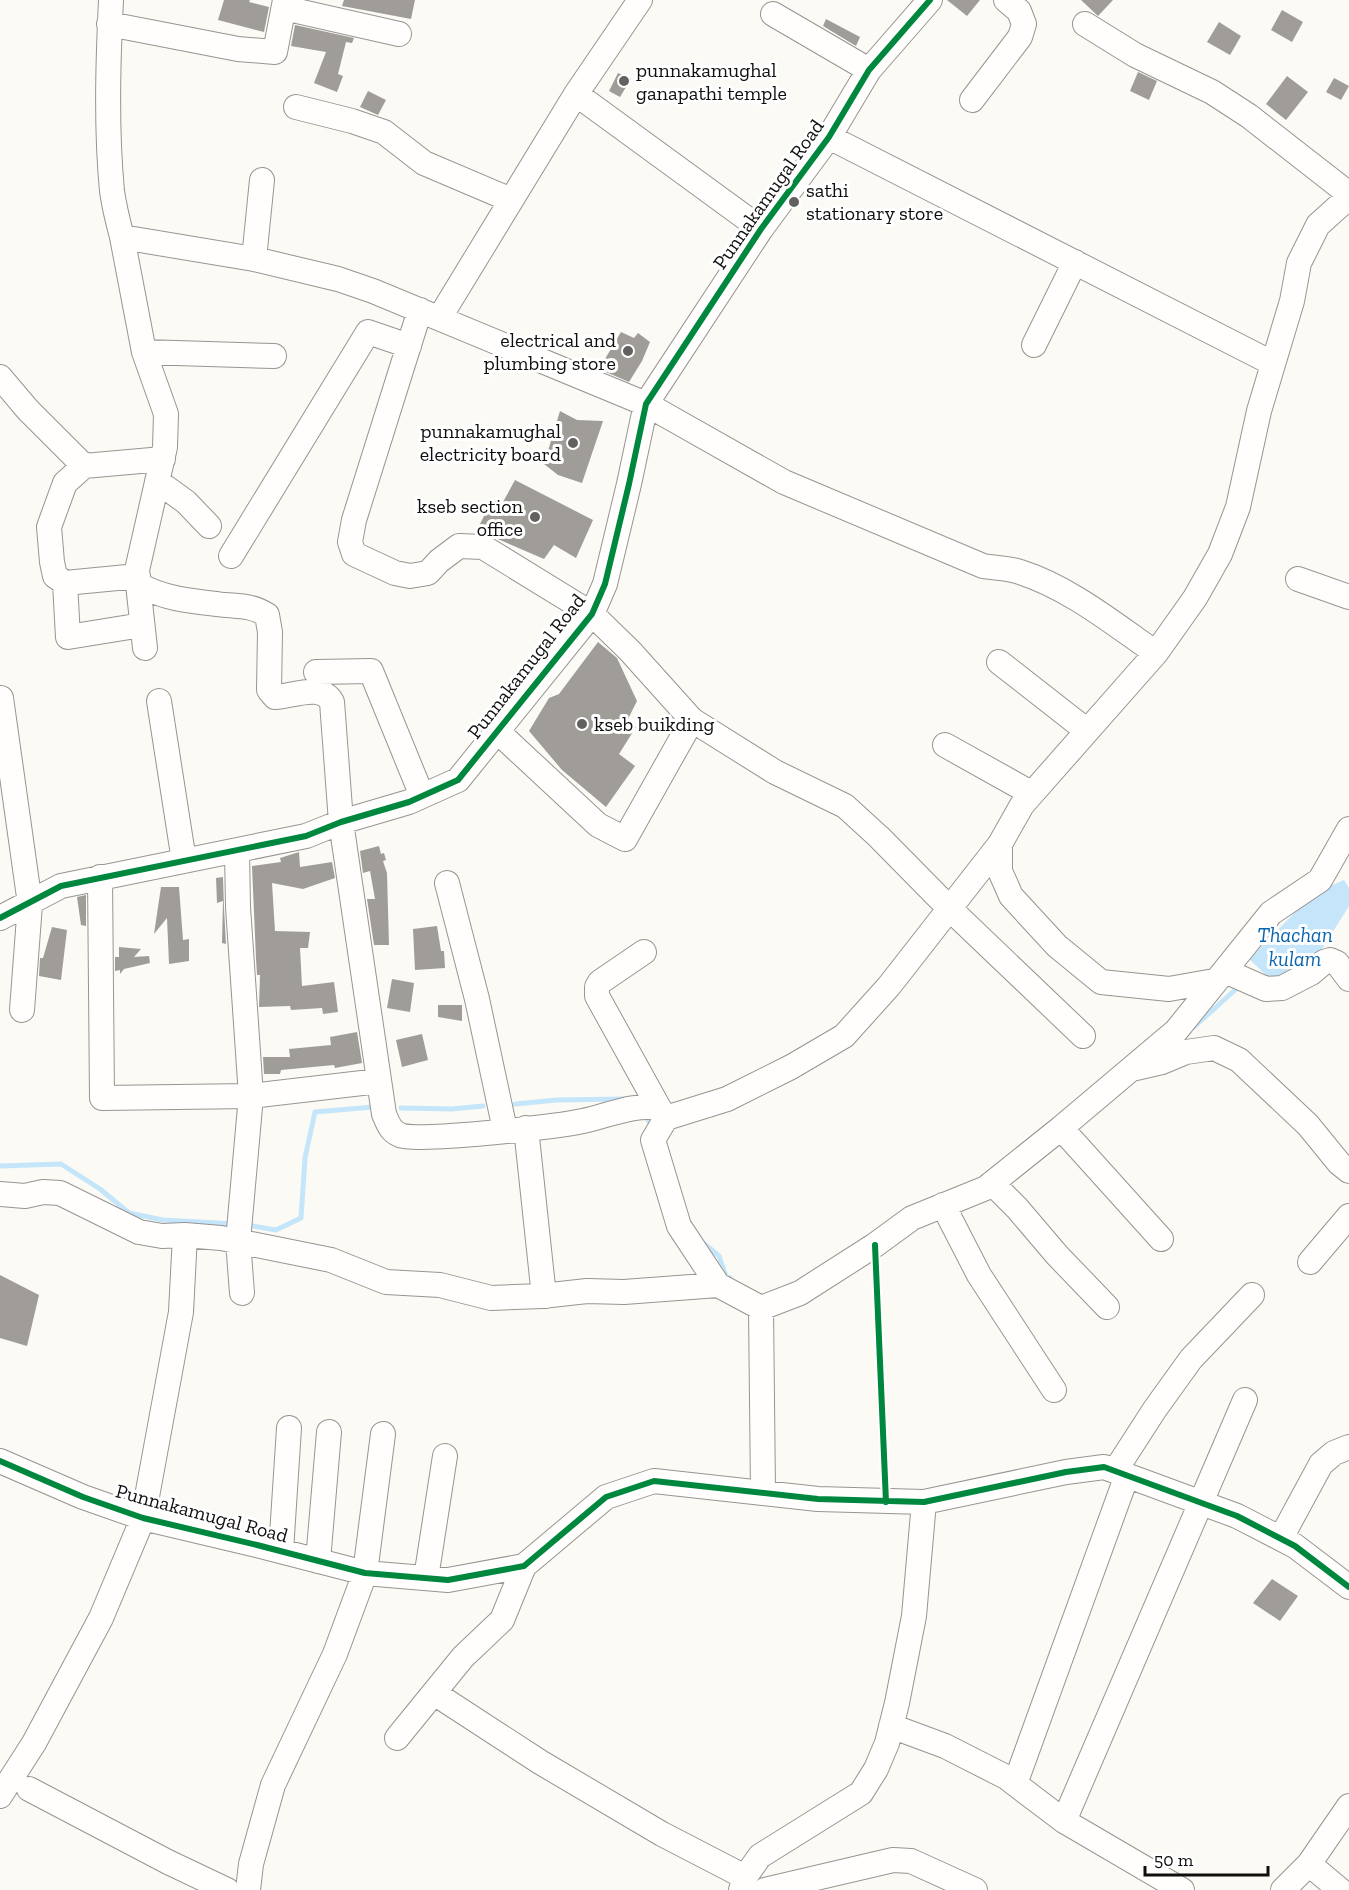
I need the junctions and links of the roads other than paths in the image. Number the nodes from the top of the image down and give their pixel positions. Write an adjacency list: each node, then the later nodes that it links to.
1 (111, 0): 7 (street)
2 (640, 0): 11 (street)
3 (930, 0): 10 (street, Punnakamugal Road)
4 (1006, 0): 12 (street)
5 (285, 4): 7 (street); 9 (street)
6 (773, 14): 10 (street)
7 (110, 24): 19 (street)
8 (1085, 24): 16 (street)
9 (399, 34)
10 (869, 70): 14 (street, Punnakamugal Road)
11 (576, 94): 17 (street); 18 (street)
12 (972, 100)
13 (296, 107): 17 (street)
14 (830, 137): 18 (street, Punnakamugal Road); 21 (street)
15 (262, 180): 20 (street)
16 (1349, 195): 27 (street)
17 (511, 200): 22 (street)
18 (761, 228): 29 (street, Punnakamugal Road)
19 (122, 237): 20 (street); 25 (street)
20 (254, 260): 22 (street)
21 (1075, 262): 23 (street); 27 (street)
22 (430, 314): 24 (street); 29 (street)
23 (1035, 345)
24 (409, 346): 33 (street); 38 (street)
25 (144, 352): 26 (street); 31 (street)
26 (274, 356)
27 (1272, 363): 39 (street)
28 (0, 377): 30 (street)
29 (646, 404): 38 (street, Punnakamugal Road); 39 (street)
30 (84, 466): 31 (street); 36 (street)
31 (160, 470): 32 (street); 35 (street)
32 (209, 526)
33 (231, 556)
34 (1298, 579): 37 (street)
35 (138, 580): 36 (street); 36 (street); 50 (street)
36 (65, 583)
37 (1349, 597)
38 (592, 614): 44 (street); 46 (street, Punnakamugal Road)
39 (1156, 653): 45 (street)
40 (999, 662): 45 (street)
41 (316, 672): 49 (street)
42 (1, 698): 57 (street)
43 (159, 701): 54 (street)
44 (692, 720): 46 (street); 58 (street)
45 (1086, 730): 48 (street)
46 (498, 732): 49 (street, Punnakamugal Road)
47 (945, 745): 48 (street)
48 (1031, 793): 52 (street)
49 (422, 796): 50 (street, Punnakamugal Road)
50 (341, 822): 53 (street, Punnakamugal Road); 66 (street)
51 (1349, 829): 61 (street)
52 (1000, 844): 58 (street); 61 (street)
53 (237, 851): 54 (street, Punnakamugal Road); 67 (street)
54 (184, 861): 55 (street, Punnakamugal Road)
55 (100, 877): 57 (street, Punnakamugal Road); 67 (street)
56 (447, 883): 70 (street)
57 (30, 904): 59 (street, Punnakamugal Road); 63 (street)
58 (949, 908): 64 (street); 68 (street)
59 (0, 918)
60 (644, 952): 68 (street)
61 (1220, 976): 62 (street); 65 (street)
62 (1349, 979)
63 (22, 1010)
64 (1083, 1036)
65 (1130, 1069): 69 (street); 71 (street)
66 (379, 1081): 67 (street); 70 (street)
67 (251, 1096): 78 (street)
68 (663, 1113): 70 (street); 80 (street)
69 (1061, 1128): 72 (street); 77 (street)
70 (516, 1129): 83 (street)
71 (1349, 1171)
72 (992, 1184): 74 (street); 84 (street)
73 (0, 1194): 76 (street)
74 (943, 1205): 85 (street); 86 (street)
75 (1349, 1216): 79 (street)
76 (185, 1235): 78 (street); 98 (street)
77 (1161, 1239)
78 (238, 1241): 81 (street); 83 (street)
79 (1310, 1262)
80 (718, 1285): 83 (street); 85 (street)
81 (243, 1293)
82 (1252, 1295): 94 (street)
83 (546, 1296)
84 (1107, 1307)
85 (761, 1308): 95 (street)
86 (1054, 1390)
87 (1245, 1400): 97 (street)
88 (289, 1428): 100 (street)
89 (329, 1432): 101 (street)
90 (383, 1434): 103 (street)
91 (1349, 1447): 99 (street)
92 (445, 1456): 104 (street)
93 (0, 1461): 98 (street, Punnakamugal Road)
94 (1121, 1473): 96 (street); 97 (street); 110 (street)
95 (763, 1492): 96 (street); 102 (street)
96 (924, 1502): 107 (street)
97 (1200, 1502): 99 (street); 114 (street)
98 (143, 1518): 100 (street, Punnakamugal Road); 109 (street)
99 (1281, 1538): 105 (street)
100 (281, 1551): 101 (street, Punnakamugal Road)
101 (318, 1561): 103 (street, Punnakamugal Road)
102 (524, 1566): 104 (street, Punnakamugal Road); 106 (street)
103 (365, 1574): 104 (street, Punnakamugal Road); 118 (street)
104 (426, 1578)
105 (1349, 1587)
106 (434, 1693): 108 (street); 116 (street)
107 (891, 1726): 110 (street); 116 (street)
108 (397, 1738)
109 (10, 1762): 112 (street)
110 (1015, 1784): 114 (street)
111 (29, 1789): 117 (street)
112 (0, 1796)
113 (1349, 1806): 115 (street)
114 (1064, 1821): 121 (street)
115 (1309, 1864): 122 (street); 123 (street)
116 (743, 1883)
117 (227, 1890)
118 (248, 1890)
119 (765, 1890): 120 (street)
120 (975, 1890)
121 (1182, 1890)
122 (1283, 1890)
123 (1340, 1890)

